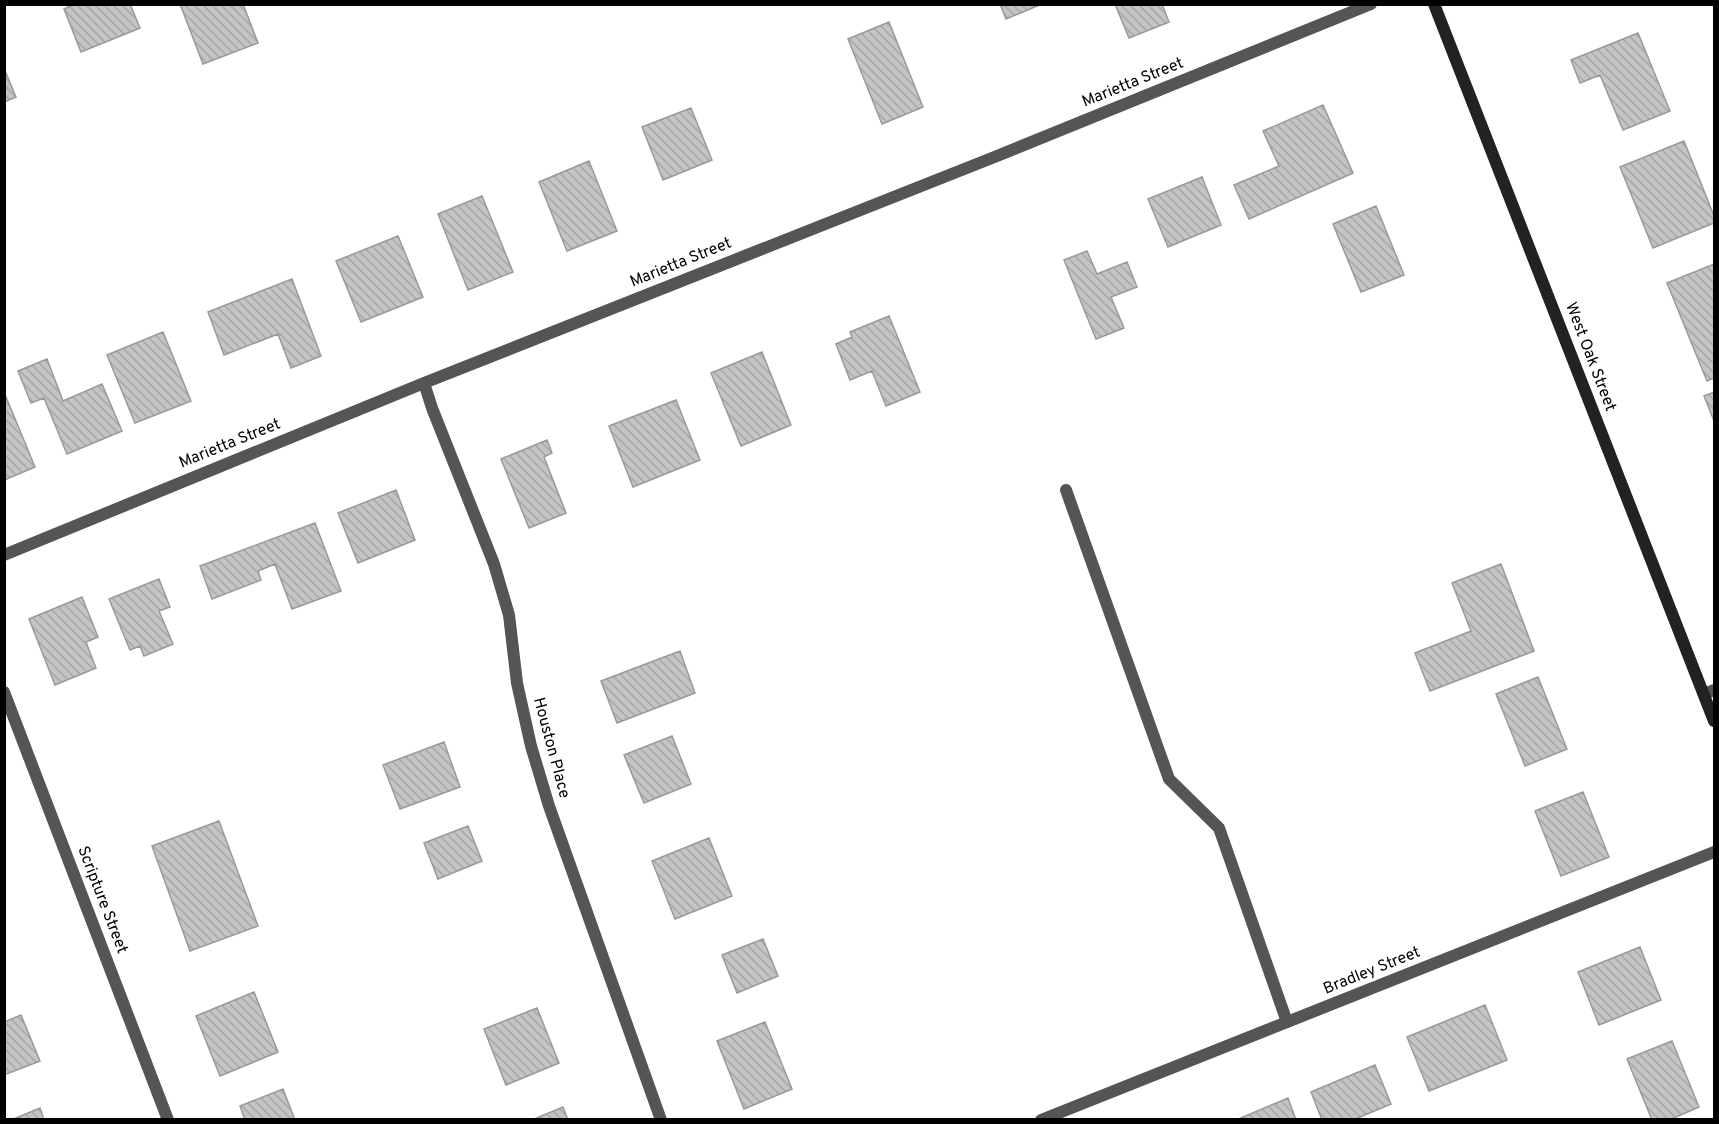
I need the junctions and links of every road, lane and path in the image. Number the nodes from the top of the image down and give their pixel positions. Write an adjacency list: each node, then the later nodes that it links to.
1 (1371, 4): 3 (street, Marietta Street)
2 (1434, 4): 7 (main road, West Oak Street)
3 (424, 382): 5 (street, Marietta Street); 12 (street, Houston Place)
4 (1066, 490): 10 (street)
5 (4, 555)
6 (4, 692): 11 (street, Scripture Street)
7 (1709, 692): 8 (main road, West Oak Street)
8 (1714, 721)
9 (1714, 852): 10 (street, Bradley Street)
10 (1287, 1022): 13 (street, Bradley Street)
11 (168, 1119)
12 (661, 1119)
13 (1041, 1119)

